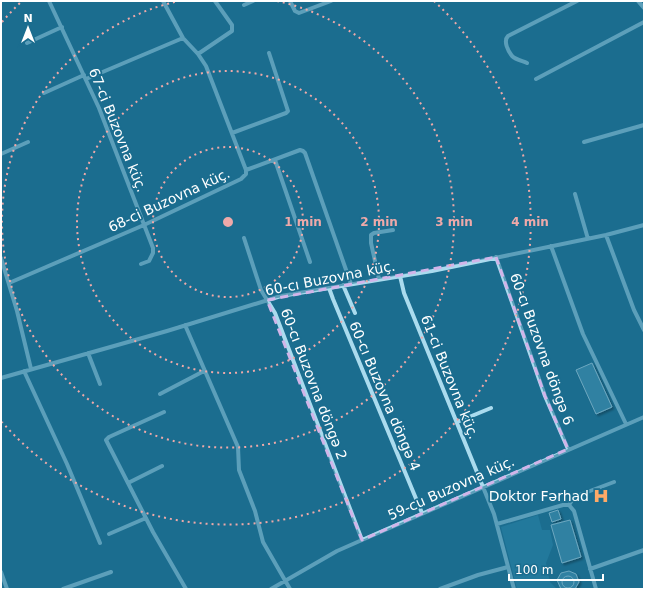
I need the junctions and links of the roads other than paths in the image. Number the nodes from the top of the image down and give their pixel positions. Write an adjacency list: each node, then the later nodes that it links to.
1 (49, 1): 12 (street, 67-ci Buzovna küç.)
2 (163, 1): 13 (street, 68-ci Buzovna küç.)
3 (215, 1): 16 (street)
4 (254, 1): 9 (street)
5 (290, 1): 6 (street)
6 (331, 1)
7 (577, 1): 17 (street)
8 (638, 1): 10 (street)
9 (244, 5)
10 (644, 8)
11 (644, 22): 19 (street)
12 (62, 27): 14 (street); 18 (street, 67-ci Buzovna küç.)
13 (183, 38): 16 (street, 68-ci Buzovna küç.); 18 (street)
14 (27, 43)
15 (269, 53): 22 (street)
16 (198, 54): 22 (street, 68-ci Buzovna küç.)
17 (527, 63)
18 (85, 77): 20 (street); 29 (street, 67-ci Buzovna küç.)
19 (536, 79)
20 (44, 93)
21 (644, 124): 24 (street)
22 (232, 133): 27 (street, 68-ci Buzovna küç.)
23 (28, 142): 25 (street)
24 (584, 142)
25 (1, 154)
26 (275, 160): 27 (street); 38 (street); 43 (street)
27 (246, 170): 29 (street, 68-ci Buzovna küç.)
28 (576, 194): 34 (street)
29 (144, 225): 39 (street, 67-ci Buzovna küç.); 42 (street, 68-ci Buzovna küç.)
30 (644, 225): 32 (street, 60-cı Buzovna küç.)
31 (393, 230): 41 (street)
32 (606, 235): 34 (street, 60-cı Buzovna küç.); 49 (street)
33 (244, 238): 46 (street, 60-cı Buzovna döngə 2)
34 (588, 239): 35 (street, 60-cı Buzovna küç.)
35 (551, 246): 36 (street, 60-cı Buzovna küç.); 61 (street)
36 (496, 257): 40 (street, 60-cı Buzovna küç.); 62 (street, 60-cı Buzovna döngə 6)
37 (1, 258): 42 (street)
38 (310, 262)
39 (141, 264)
40 (400, 276): 41 (street, 60-cı Buzovna küç.); 60 (street, 61-ci Buzovna küç.)
41 (379, 279): 43 (street, 60-cı Buzovna küç.)
42 (9, 283): 51 (street)
43 (351, 284): 44 (street, 60-cı Buzovna küç.)
44 (343, 285): 45 (street, 60-cı Buzovna küç.); 47 (street)
45 (329, 288): 46 (street, 60-cı Buzovna küç.); 68 (street, 60-cı Buzovna döngə 4)
46 (267, 300): 48 (street, 60-cı Buzovna küç.); 72 (street, 60-cı Buzovna döngə 2)
47 (355, 313)
48 (186, 325): 50 (street, 60-cı Buzovna küç.); 53 (street)
49 (644, 330)
50 (88, 353): 51 (street, 60-cı Buzovna küç.); 55 (street)
51 (30, 369): 52 (street, 60-cı Buzovna küç.)
52 (24, 371): 54 (street, 60-cı Buzovna küç.); 73 (street)
53 (204, 371): 56 (street); 79 (street)
54 (1, 378)
55 (100, 384)
56 (160, 394)
57 (491, 408): 60 (street)
58 (164, 412): 65 (street)
59 (644, 417): 61 (street, 59-cu Buzovna küç.)
60 (457, 422): 66 (street, 61-ci Buzovna küç.)
61 (626, 424): 62 (street, 59-cu Buzovna küç.)
62 (568, 449): 66 (street, 59-cu Buzovna küç.)
63 (162, 466): 65 (street)
64 (614, 482): 67 (street)
65 (128, 483): 69 (street)
66 (483, 486): 68 (street, 59-cu Buzovna küç.); 70 (street, 61-ci Buzovna küç.)
67 (569, 504): 70 (street); 76 (street)
68 (422, 513): 72 (street, 59-cu Buzovna küç.)
69 (146, 518): 71 (street); 82 (street)
70 (497, 524): 75 (street, 61-ci Buzovna küç.)
71 (108, 534)
72 (362, 540): 79 (street, 59-cu Buzovna küç.)
73 (100, 543)
74 (644, 550): 76 (street)
75 (508, 567): 85 (street); 86 (street, 61-ci Buzovna küç.)
76 (590, 569): 87 (street)
77 (1, 572): 80 (street)
78 (111, 572): 81 (street)
79 (285, 581): 83 (street, 59-cu Buzovna küç.); 84 (street)
80 (7, 589)
81 (63, 589)
82 (186, 589)
83 (271, 589)
84 (290, 589)
85 (440, 589)
86 (514, 589)
87 (596, 589)

